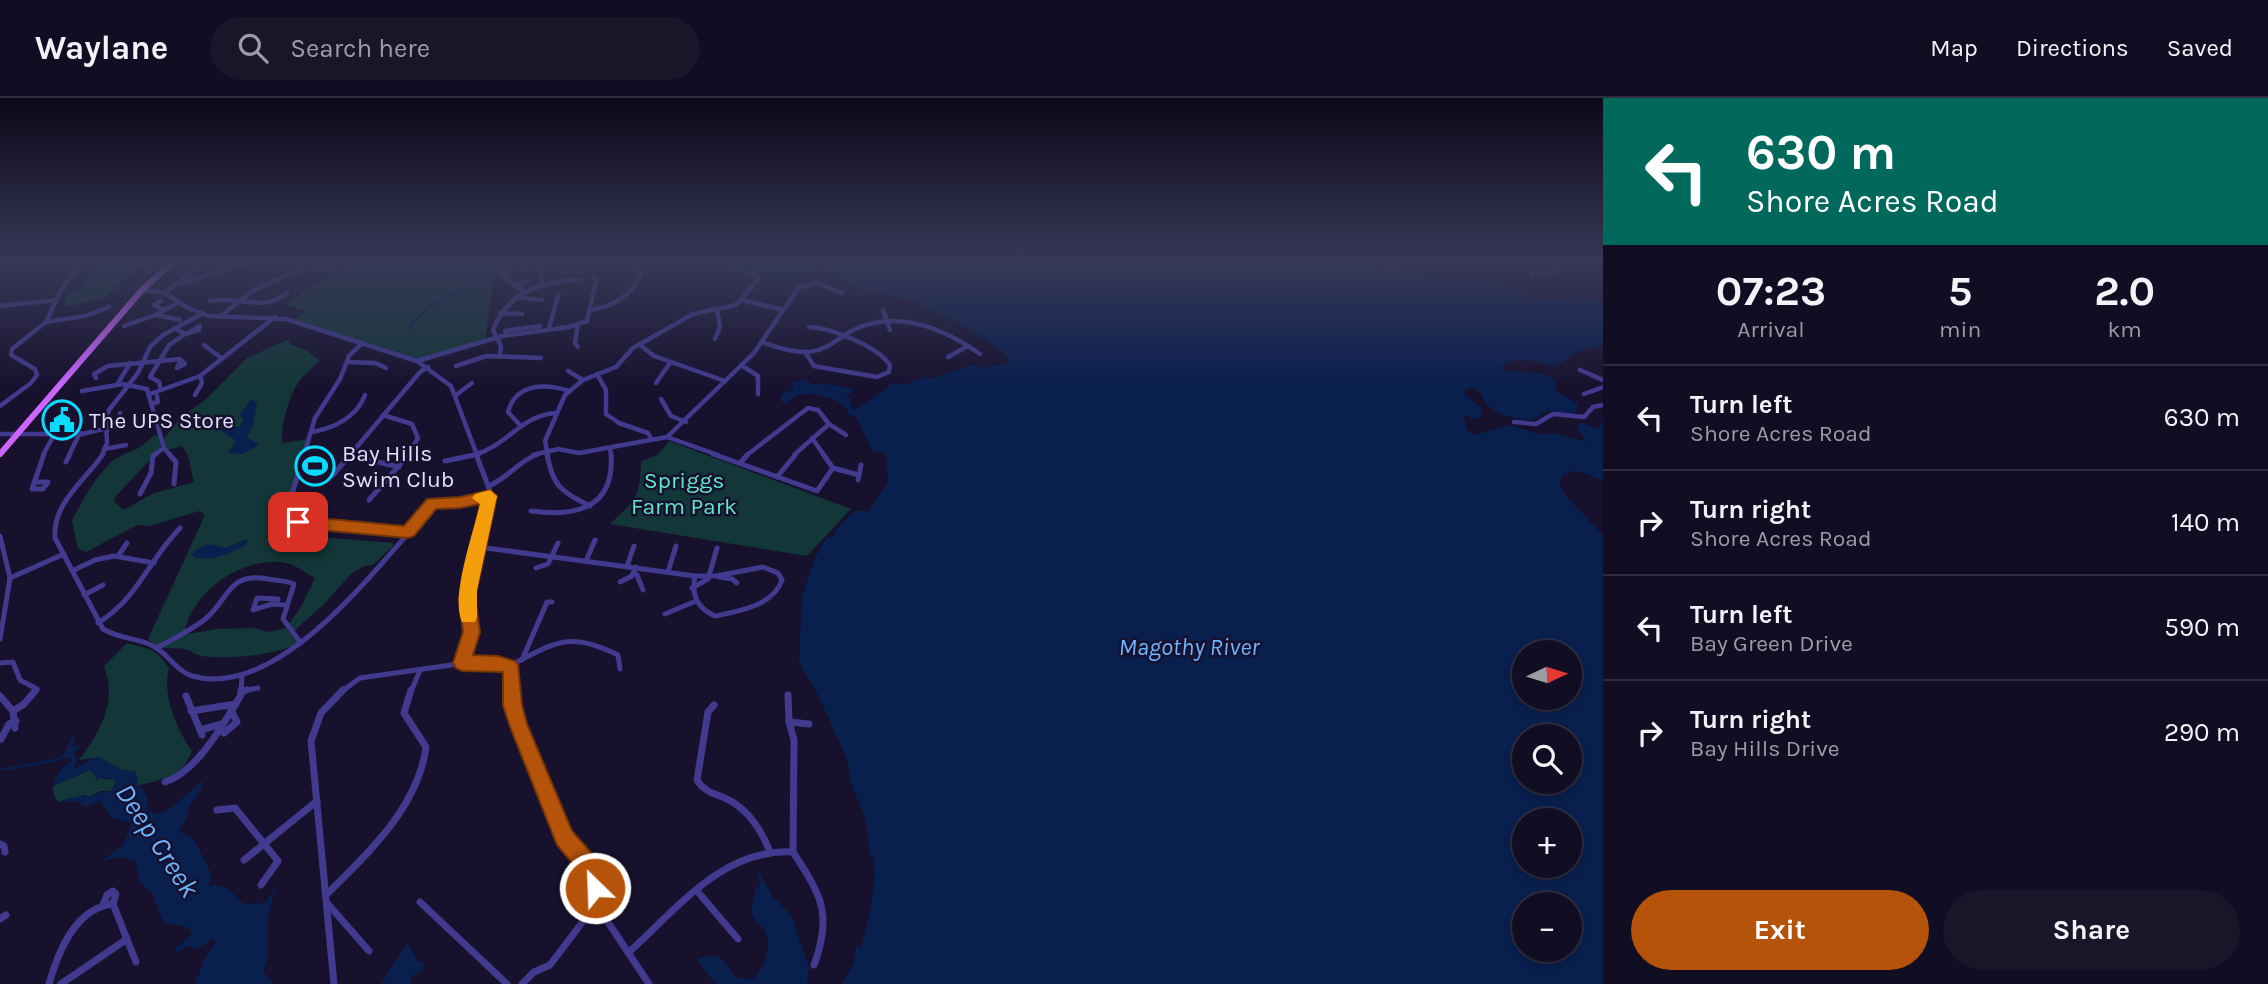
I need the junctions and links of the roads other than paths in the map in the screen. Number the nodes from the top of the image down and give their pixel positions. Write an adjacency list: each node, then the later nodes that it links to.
1 (55, 305): 27 (street)
2 (129, 305): 100 (main road)
3 (156, 305): 16 (street)
4 (173, 305): 16 (street)
5 (185, 305): 21 (street)
6 (233, 305): 24 (street)
7 (507, 305): 20 (street)
8 (555, 305): 35 (street)
9 (590, 305): 17 (street)
10 (612, 305): 17 (street)
11 (734, 305): 15 (street)
12 (764, 305): 18 (street)
13 (786, 305): 18 (street)
14 (110, 307): 27 (street)
15 (716, 309): 41 (street); 44 (street)
16 (164, 310): 23 (street)
17 (589, 310): 30 (street)
18 (783, 310): 42 (street)
19 (883, 310): 29 (street)
20 (500, 313): 22 (street); 40 (street)
21 (201, 314): 24 (street); 28 (street)
22 (522, 314)
23 (156, 315): 26 (street); 31 (street)
24 (219, 317): 25 (street)
25 (275, 317): 43 (street); 52 (street)
26 (180, 320)
27 (47, 322): 91 (street)
28 (187, 322): 34 (street)
29 (887, 323): 37 (street); 39 (street); 46 (street)
30 (578, 324): 35 (street); 47 (street)
31 (124, 326)
32 (540, 326): 36 (street)
33 (809, 327): 39 (street)
34 (174, 328): 54 (street); 56 (street)
35 (549, 328): 36 (street)
36 (526, 330): 38 (street); 40 (street)
37 (890, 330)
38 (505, 331)
39 (844, 336): 48 (street); 48 (street)
40 (497, 338): 50 (street); 57 (street)
41 (715, 340)
42 (762, 342): 48 (street); 61 (street)
43 (362, 344): 57 (street); 58 (street)
44 (639, 344): 60 (street); 67 (street)
45 (204, 345): 52 (street)
46 (968, 346): 49 (street); 51 (street)
47 (578, 347)
48 (805, 352)
49 (981, 354)
50 (499, 356): 53 (street); 62 (street)
51 (948, 357)
52 (220, 358): 68 (street)
53 (541, 358)
54 (160, 359): 55 (street); 56 (street); 78 (street)
55 (181, 360)
56 (144, 361): 59 (street); 76 (street)
57 (418, 361): 64 (street)
58 (347, 362): 63 (street); 101 (street)
59 (130, 363): 69 (street); 75 (street)
60 (670, 363): 72 (street); 74 (street)
61 (741, 365): 72 (street); 82 (street)
62 (456, 366)
63 (386, 368)
64 (428, 368): 86 (street); 94 (street)
65 (1580, 370): 71 (street)
66 (568, 371): 70 (street)
67 (597, 374): 70 (street); 108 (street)
68 (200, 376): 78 (street); 84 (street)
69 (96, 378)
70 (583, 380): 80 (street)
71 (1603, 380)
72 (725, 381): 95 (street)
73 (472, 383): 86 (street)
74 (656, 383)
75 (117, 385): 76 (street); 79 (street)
76 (130, 385): 81 (street); 99 (street)
77 (1603, 387): 83 (street)
78 (161, 390): 81 (street)
79 (82, 391)
80 (570, 391): 93 (street); 97 (street)
81 (150, 394): 89 (street)
82 (758, 394)
83 (1584, 394)
84 (195, 395)
85 (365, 395): 101 (street)
86 (456, 395): 115 (street)
87 (157, 396): 89 (street)
88 (661, 399): 95 (street)
89 (151, 404): 110 (street)
90 (1603, 405): 96 (street)
91 (0, 406)
92 (120, 413): 99 (street)
93 (555, 413): 97 (street); 113 (street)
94 (383, 415): 116 (street); 121 (street)
95 (686, 422): 106 (street)
96 (1514, 422)
97 (519, 424): 115 (street)
98 (829, 424): 105 (street); 107 (street); 119 (street)
99 (107, 428): 103 (street); 112 (street)
100 (19, 432): 102 (street); 104 (street); 114 (main road)
101 (311, 432): 134 (street)
102 (55, 433): 103 (street); 125 (street)
103 (81, 433): 118 (street)
104 (0, 434)
105 (846, 435)
106 (667, 438): 108 (street); 119 (street)
107 (812, 439): 122 (street); 124 (street)
108 (652, 440): 111 (street)
109 (127, 445): 112 (street)
110 (164, 448): 126 (street); 128 (street)
111 (610, 448): 113 (street); 131 (street)
112 (104, 450): 143 (street)
113 (546, 451): 127 (street); 131 (street)
114 (0, 454)
115 (479, 455): 117 (street); 127 (street)
116 (348, 456): 121 (street); 123 (street)
117 (445, 461)
118 (66, 462)
119 (740, 463): 124 (street)
120 (861, 465): 122 (street)
121 (399, 467): 130 (street)
122 (833, 468): 124 (street)
123 (333, 475)
124 (777, 477)
125 (35, 482)
126 (174, 484)
127 (489, 486): 129 (street)
128 (140, 494)
129 (490, 496): 134 (street); 141 (street)
130 (369, 500)
131 (590, 506): 132 (street)
132 (531, 511)
133 (180, 528): 147 (street)
134 (408, 532): 170 (street)
135 (0, 536): 155 (street)
136 (595, 540): 146 (street)
137 (127, 543): 144 (street)
138 (558, 543): 145 (street)
139 (634, 546): 148 (street)
140 (676, 546): 152 (street)
141 (479, 547): 145 (street); 174 (street)
142 (717, 548): 154 (street)
143 (64, 554): 151 (street); 155 (street)
144 (118, 556): 147 (street); 151 (street)
145 (552, 556): 146 (street); 149 (street)
146 (586, 561): 148 (street)
147 (154, 562): 168 (street)
148 (627, 566): 150 (street)
149 (536, 568)
150 (634, 570): 152 (street); 156 (street); 160 (street)
151 (72, 571): 161 (street)
152 (668, 572): 153 (street)
153 (695, 576): 154 (street); 159 (street)
154 (713, 576): 157 (street); 159 (street); 163 (street)
155 (10, 578): 166 (street)
156 (620, 582)
157 (737, 583)
158 (103, 585): 161 (street)
159 (692, 588): 163 (street)
160 (643, 590)
161 (84, 595): 168 (street)
162 (552, 601): 172 (street)
163 (696, 601): 167 (street)
164 (276, 604): 165 (street)
165 (286, 605): 170 (street); 171 (street)
166 (2, 613): 169 (street)
167 (665, 614)
168 (98, 623): 171 (street)
169 (0, 639)
170 (301, 643): 178 (street)
171 (157, 648): 178 (street)
172 (522, 660): 175 (street); 176 (street)
173 (0, 663): 187 (street)
174 (462, 663): 175 (street); 177 (street)
175 (509, 666): 208 (street)
176 (620, 669)
177 (420, 670): 195 (street); 205 (street)
178 (242, 675): 180 (street)
179 (258, 688): 180 (street)
180 (242, 691): 184 (street)
181 (788, 695): 189 (street)
182 (0, 696): 187 (street)
183 (186, 696): 188 (street)
184 (236, 704): 186 (street); 188 (street)
185 (713, 705): 200 (street)
186 (231, 710): 190 (street); 192 (street)
187 (13, 711): 193 (street)
188 (191, 711): 190 (street)
189 (789, 722): 191 (street); 201 (street)
190 (222, 724): 194 (street)
191 (808, 724)
192 (224, 733)
193 (1, 739)
194 (165, 782)
195 (317, 801): 198 (street); 205 (street)
196 (217, 810): 198 (street)
197 (0, 844): 199 (street)
198 (262, 845): 202 (street); 203 (street)
199 (5, 852)
200 (770, 852): 201 (street); 204 (street)
201 (793, 852): 215 (street)
202 (244, 860)
203 (261, 885)
204 (698, 892): 211 (street); 213 (street)
205 (327, 899): 212 (street); 218 (street)
206 (420, 902): 219 (street)
207 (113, 904): 209 (street); 209 (street); 210 (street)
208 (596, 904): 213 (street); 220 (street)
209 (103, 905): 216 (street)
210 (127, 939): 214 (street); 217 (street)
211 (738, 939)
212 (369, 951)
213 (629, 951): 221 (street)
214 (136, 962)
215 (814, 965)
216 (49, 984)
217 (61, 984)
218 (334, 984)
219 (507, 984)
220 (522, 984)
221 (649, 984)

